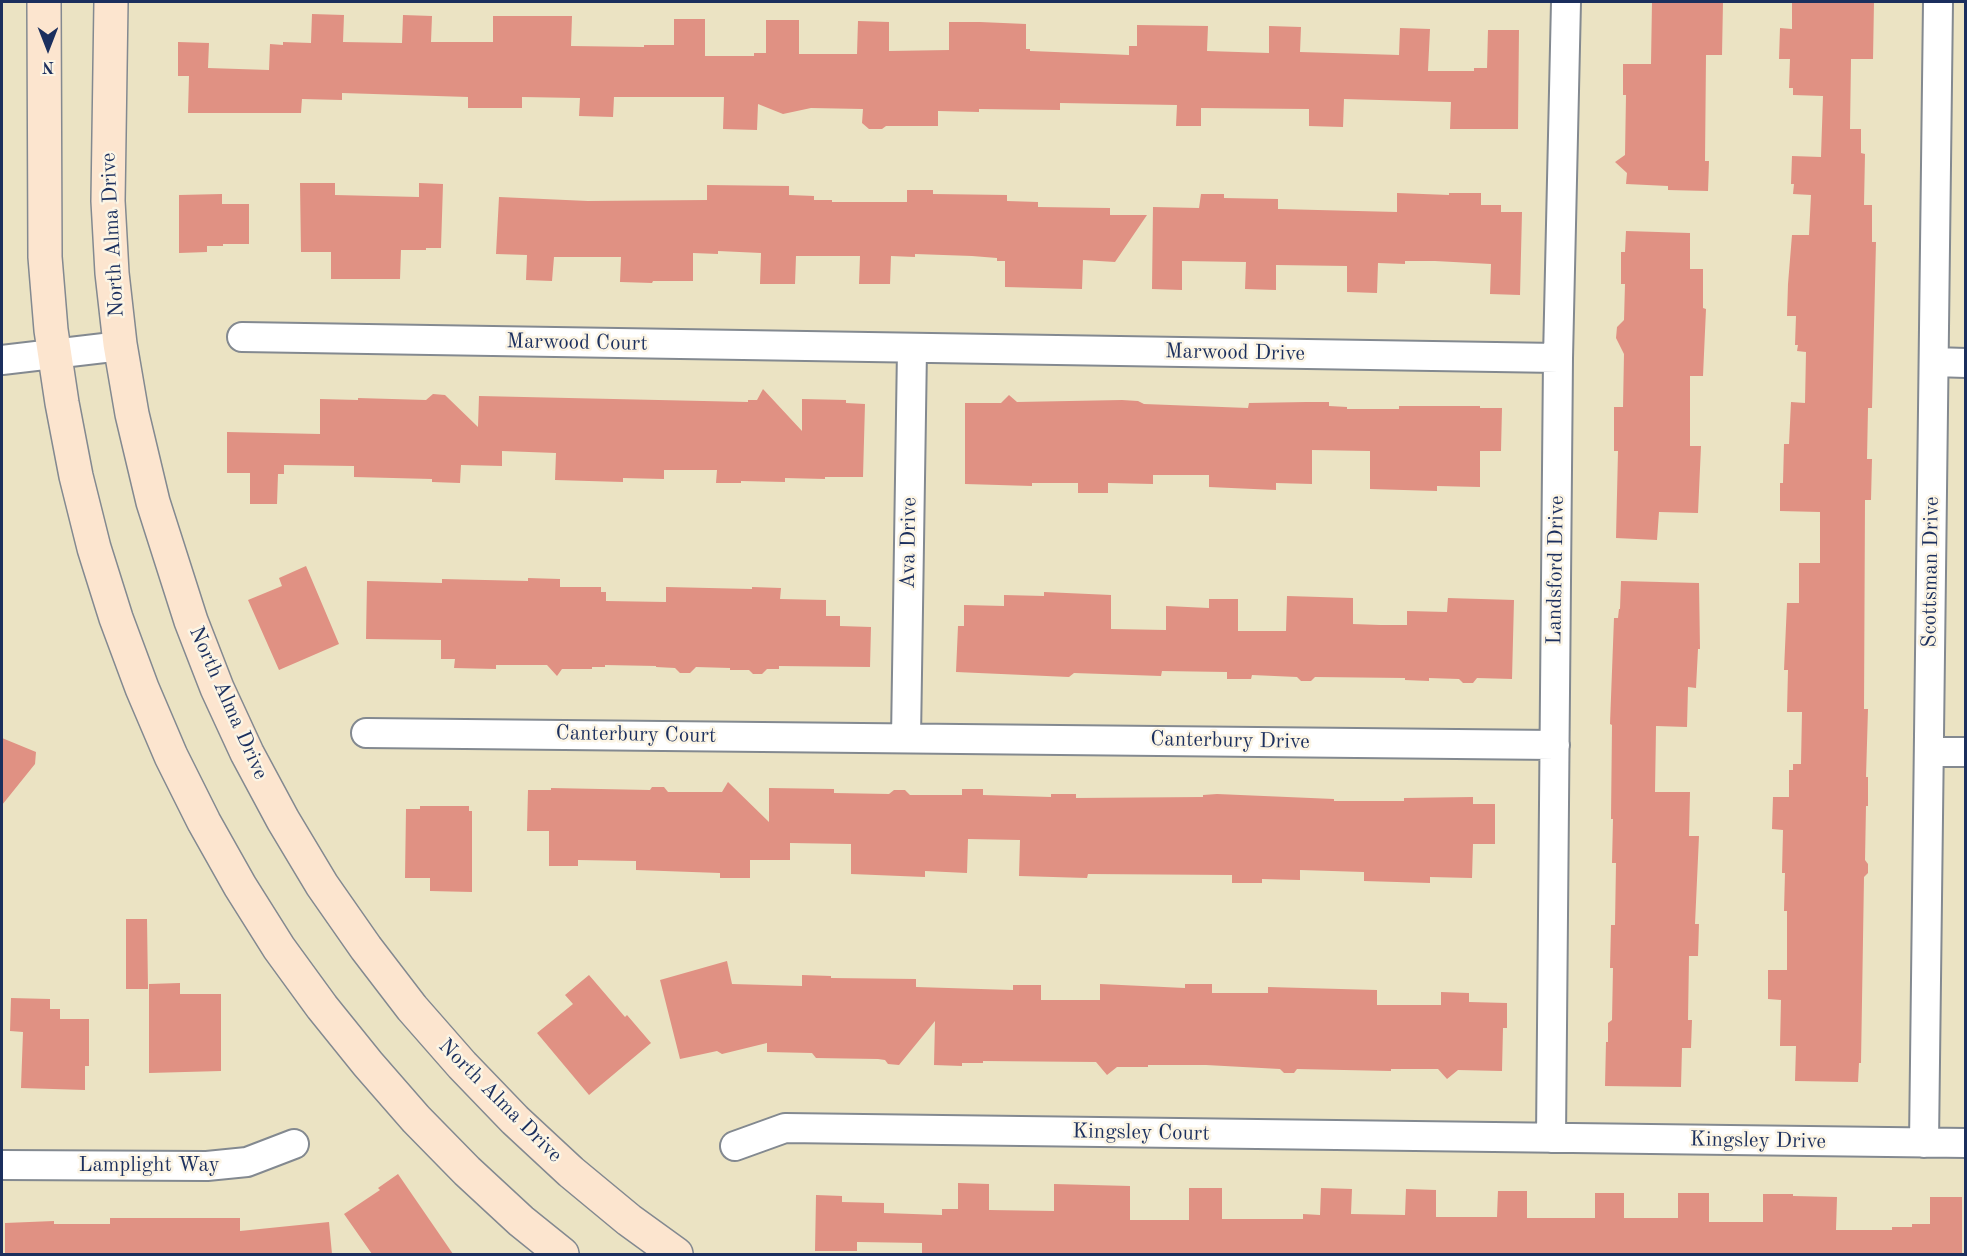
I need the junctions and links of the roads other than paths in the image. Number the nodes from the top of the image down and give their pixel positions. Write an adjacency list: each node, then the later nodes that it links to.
1 (44, 2): 8 (main road)
2 (111, 2): 6 (main road, North Alma Drive)
3 (1566, 2): 9 (street, Landsford Drive)
4 (1938, 2): 11 (street, Scottsman Drive)
5 (242, 337): 7 (street, Marwood Court)
6 (121, 346): 8 (street); 25 (main road, North Alma Drive)
7 (912, 349): 9 (street, Marwood Drive); 14 (street, Ava Drive)
8 (54, 353): 10 (street); 24 (main road)
9 (1558, 358): 15 (street, Landsford Drive)
10 (2, 360)
11 (1934, 362): 12 (street); 16 (street, Scottsman Drive)
12 (1965, 363)
13 (366, 732): 14 (street, Canterbury Court)
14 (906, 738): 15 (street, Canterbury Drive)
15 (1555, 745): 18 (street, Landsford Drive)
16 (1929, 752): 17 (street); 19 (street, Scottsman Drive)
17 (1965, 752)
18 (1551, 1138): 19 (street, Kingsley Drive); 22 (street, Kingsley Court)
19 (1924, 1143): 20 (street, Kingsley Drive)
20 (1965, 1143)
21 (294, 1144): 23 (street, Lamplight Way)
22 (735, 1146)
23 (2, 1165)
24 (562, 1254)
25 (676, 1254)

